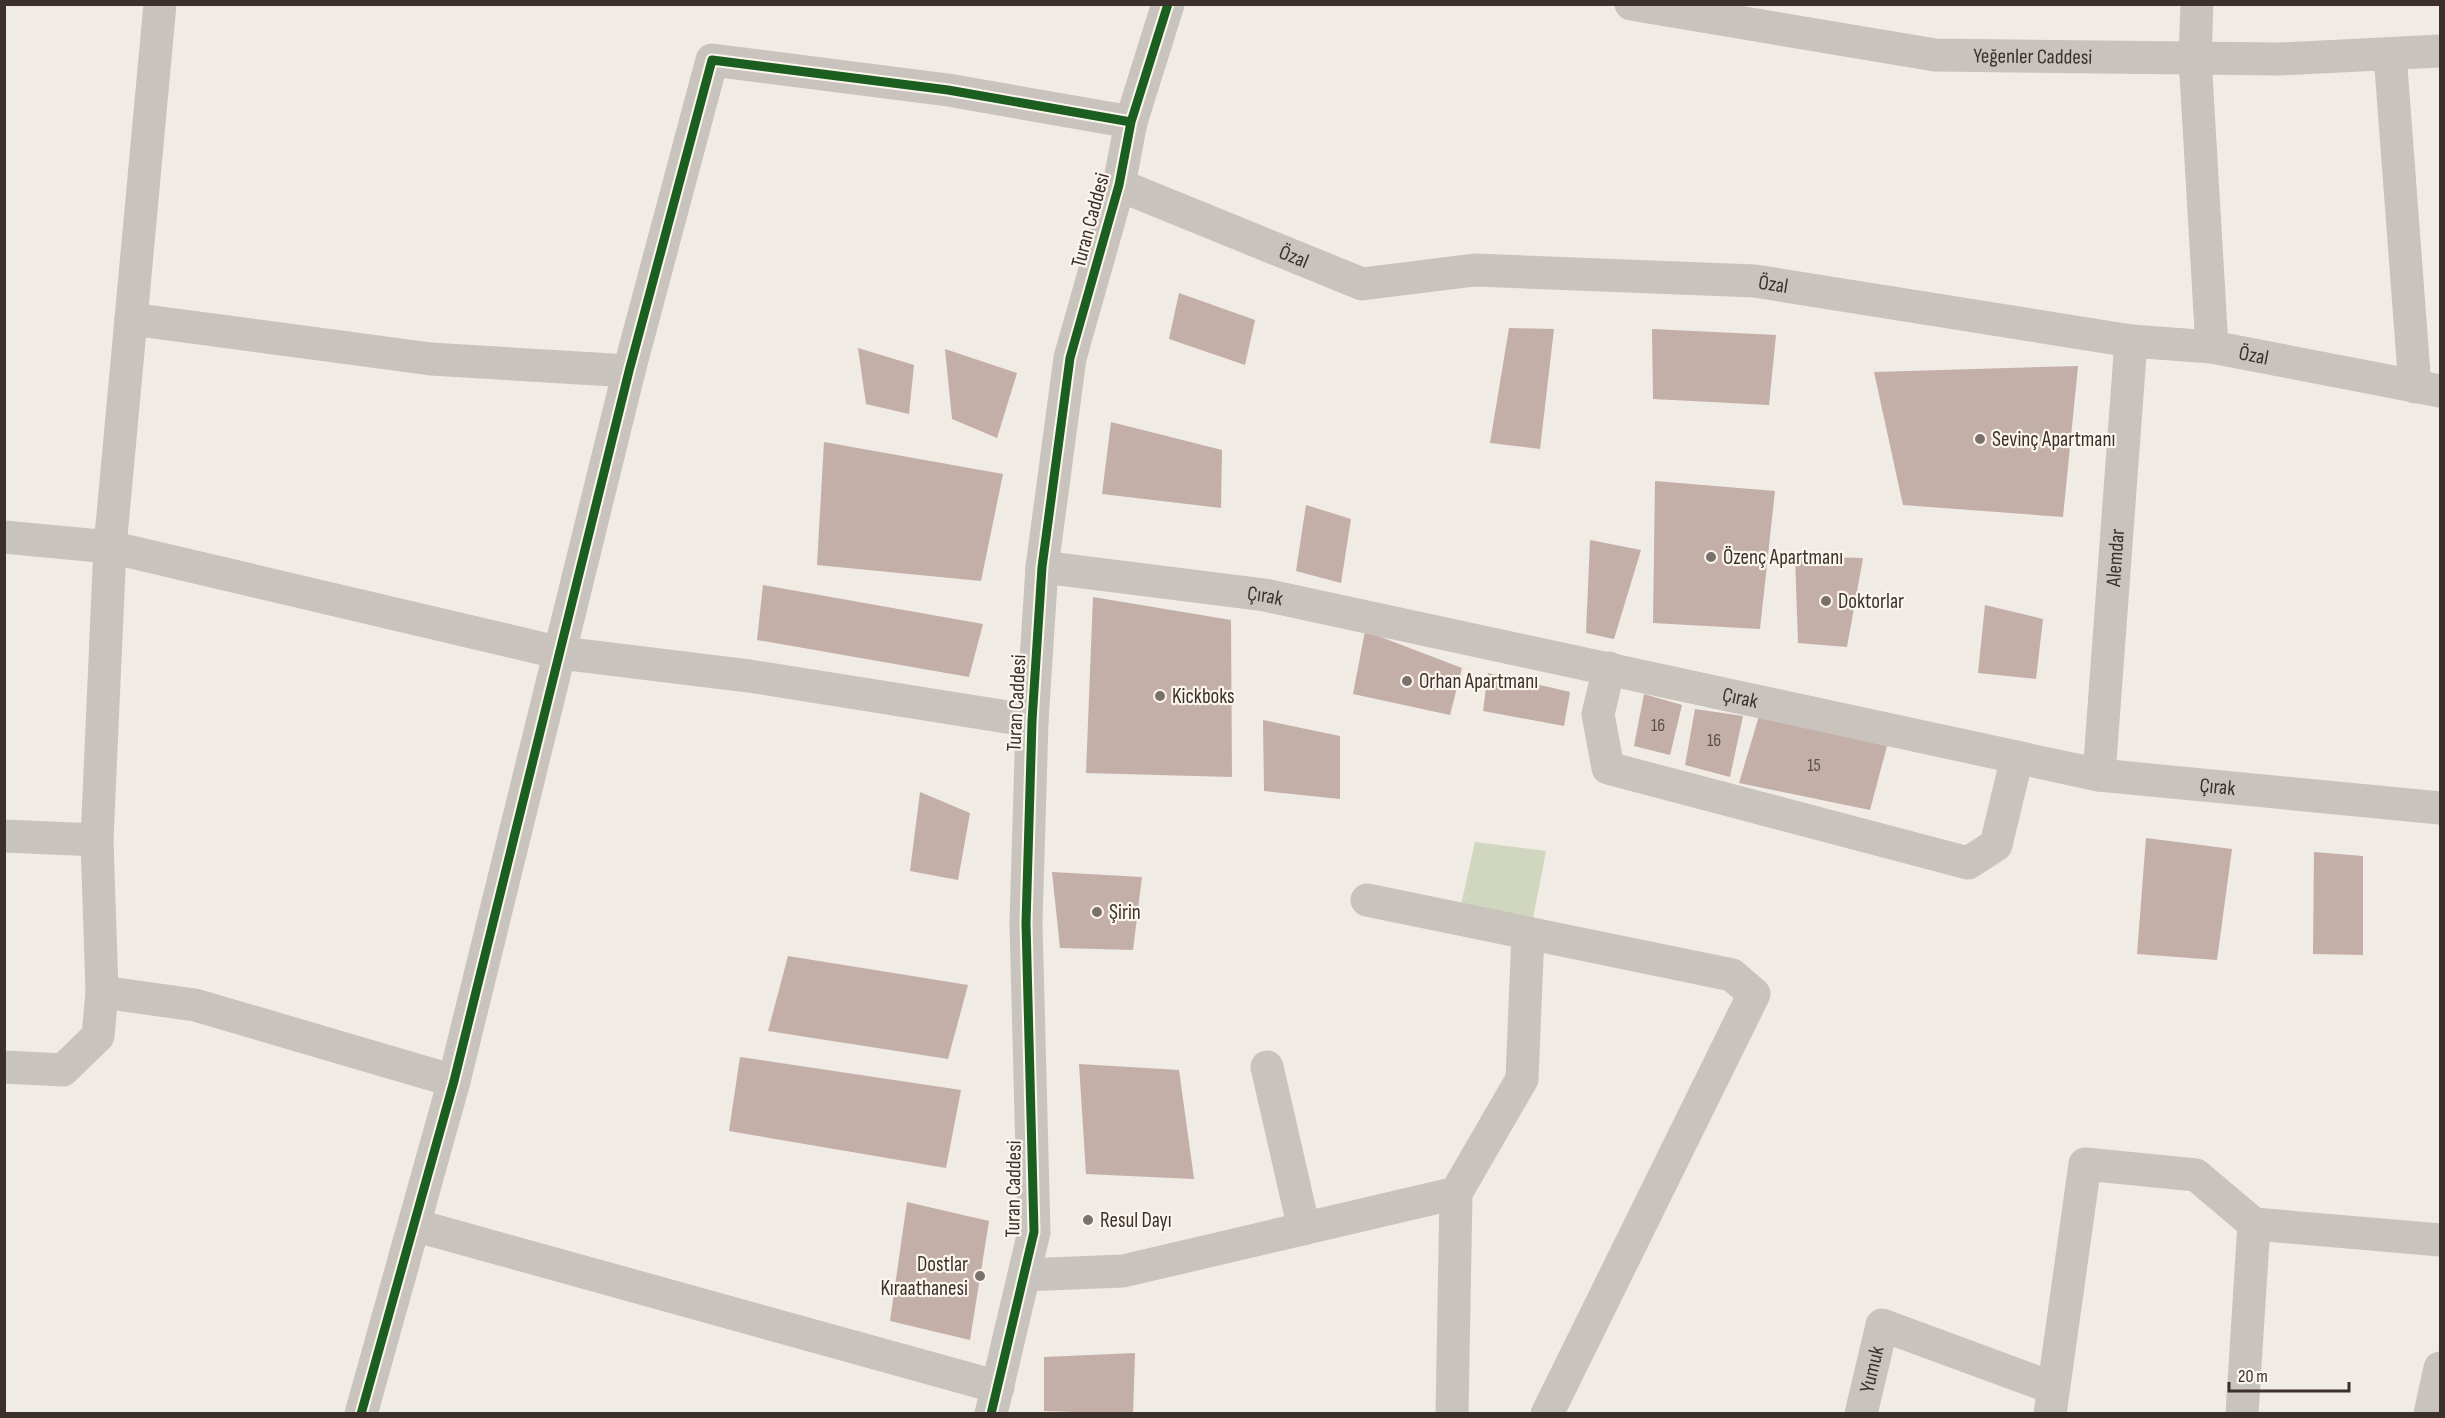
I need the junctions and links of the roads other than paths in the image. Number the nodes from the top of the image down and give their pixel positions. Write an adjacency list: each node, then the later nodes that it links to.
1 (160, 4): 10 (street)
2 (1168, 4): 8 (street, Turan Caddesi)
3 (1631, 4): 7 (street, Yeğenler Caddesi)
4 (2197, 4): 7 (street)
5 (2440, 51): 6 (street, Yeğenler Caddesi)
6 (2390, 54): 7 (street, Yeğenler Caddesi); 14 (street)
7 (2195, 58): 12 (street)
8 (1131, 122): 9 (street, Turan Caddesi); 13 (street)
9 (1119, 185): 11 (street, Özal); 17 (street, Turan Caddesi)
10 (131, 319): 13 (street); 16 (street)
11 (2131, 341): 12 (street, Özal); 22 (street, Alemdar)
12 (2212, 347): 14 (street, Özal)
13 (629, 371): 18 (street)
14 (2428, 389)
15 (4, 537): 16 (street)
16 (110, 547): 18 (street); 25 (street)
17 (1042, 567): 19 (street, Çırak); 20 (street, Turan Caddesi)
18 (561, 653): 20 (street); 31 (street)
19 (1609, 668): 21 (street, Çırak); 21 (street)
20 (1032, 721): 37 (street, Turan Caddesi)
21 (2017, 757): 22 (street, Çırak)
22 (2099, 775): 23 (street, Çırak)
23 (2440, 808)
24 (4, 836): 25 (street)
25 (97, 840): 28 (street)
26 (1367, 900): 27 (street)
27 (1528, 933): 32 (street); 43 (street)
28 (102, 992): 29 (street); 31 (street)
29 (4, 1067)
30 (1267, 1067): 35 (street)
31 (454, 1081): 34 (street)
32 (1456, 1193): 35 (street); 42 (street)
33 (2253, 1224): 36 (street); 40 (street); 45 (street)
34 (414, 1225): 39 (street); 41 (street)
35 (1304, 1229): 37 (street)
36 (2440, 1240)
37 (1024, 1275): 39 (street, Turan Caddesi)
38 (2440, 1368): 46 (street)
39 (994, 1400)
40 (2051, 1401): 44 (street, Yumuk)
41 (361, 1413)
42 (1452, 1413)
43 (1547, 1413)
44 (1861, 1413)
45 (2242, 1413)
46 (2430, 1413)

